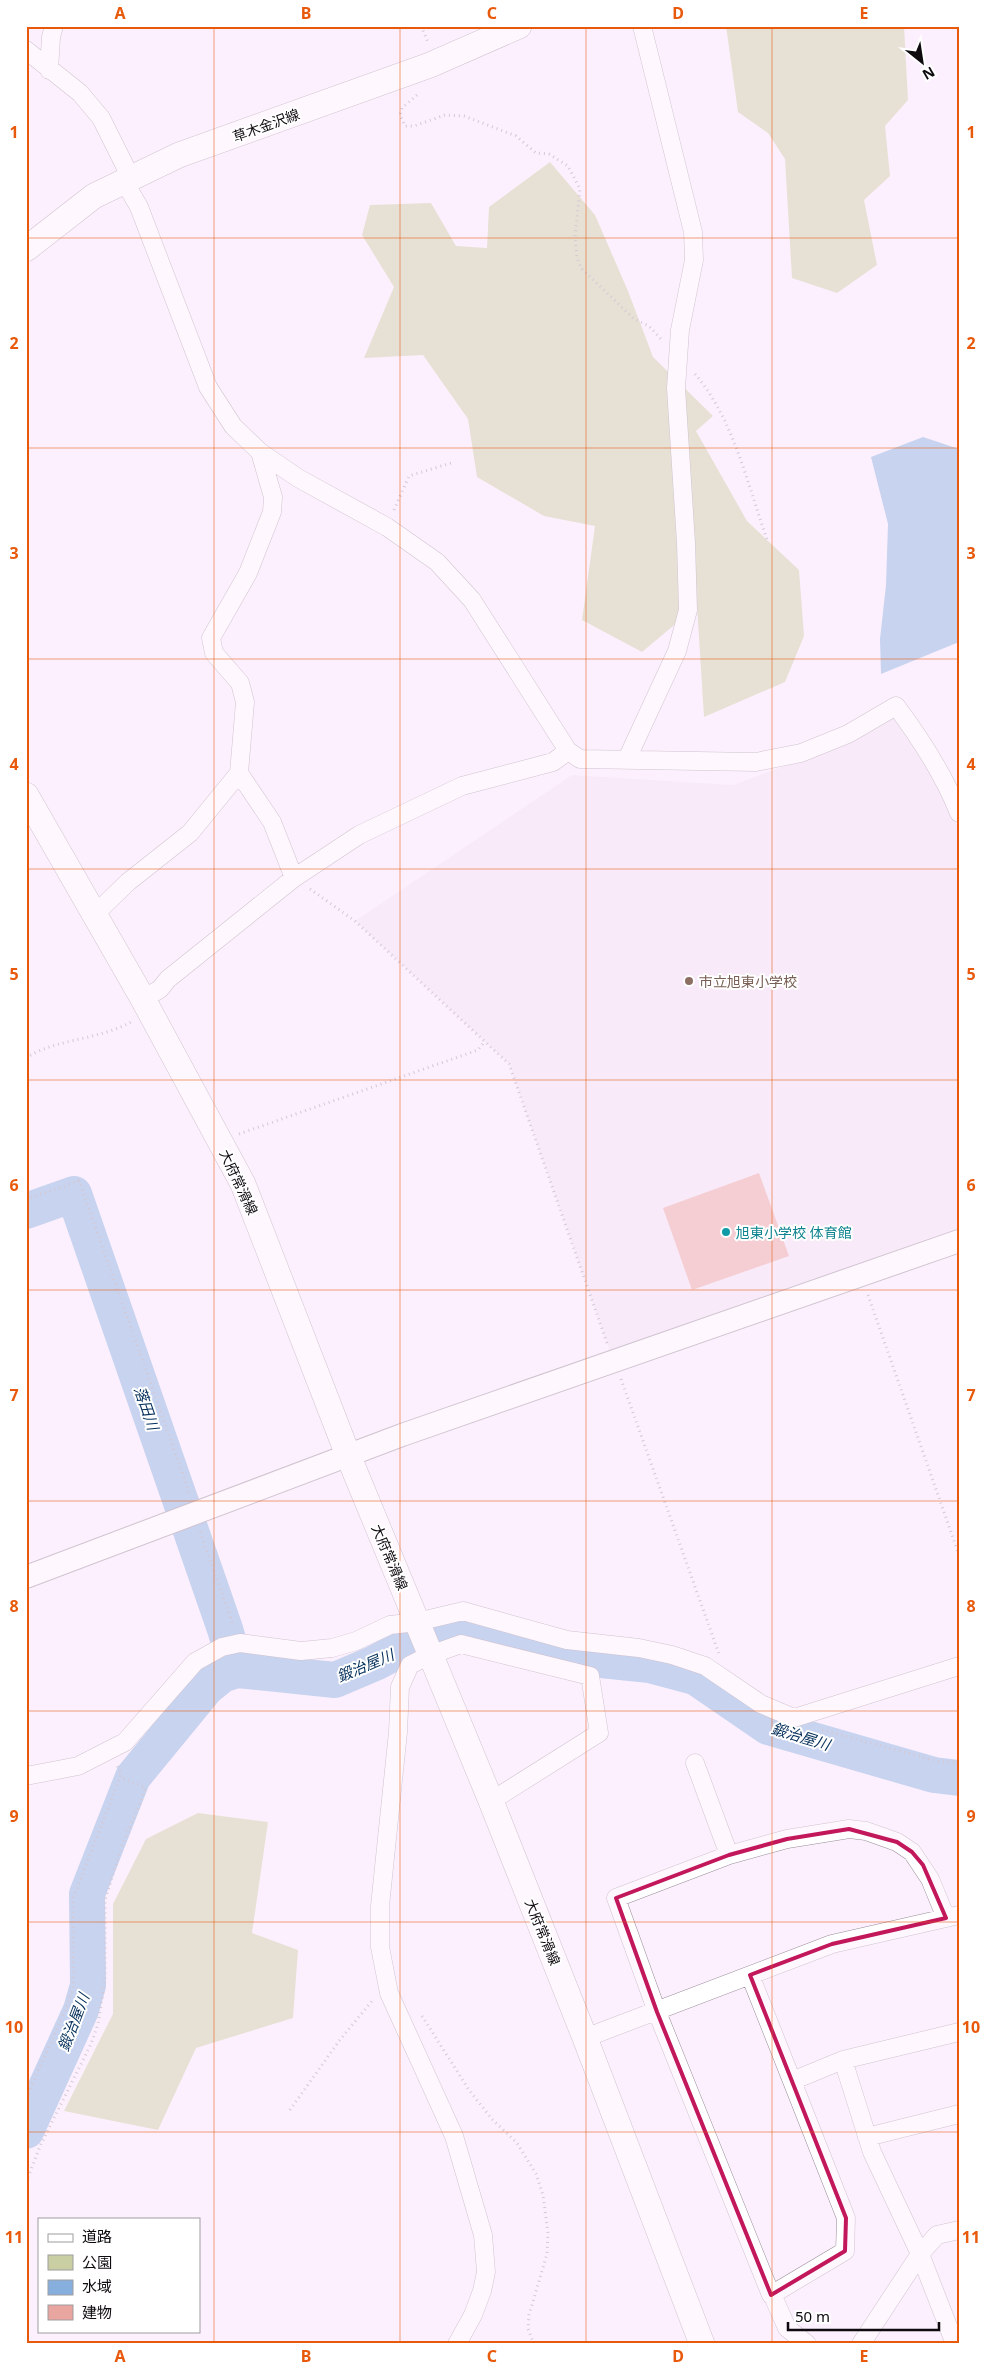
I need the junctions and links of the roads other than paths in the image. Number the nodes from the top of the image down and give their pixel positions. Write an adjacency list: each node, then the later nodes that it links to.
1 (54, 26): 5 (street)
2 (519, 26): 6 (main road, 草木金沢線)
3 (642, 26): 10 (street)
4 (26, 50): 5 (street)
5 (49, 70): 6 (street)
6 (127, 179): 7 (main road, 草木金沢線); 8 (street)
7 (26, 249)
8 (260, 452): 9 (street); 11 (street)
9 (568, 751): 10 (street); 14 (street)
10 (627, 759): 13 (street)
11 (239, 773): 14 (street); 15 (street)
12 (27, 801): 15 (main road, 大府常滑線)
13 (959, 813)
14 (294, 878): 16 (street)
15 (94, 915): 16 (main road, 大府常滑線)
16 (146, 1006): 18 (main road, 大府常滑線)
17 (959, 1242): 18 (street)
18 (348, 1455): 19 (street); 20 (main road, 大府常滑線)
19 (26, 1577)
20 (424, 1639): 21 (street); 23 (street); 24 (main road, 大府常滑線); 24 (street); 38 (street)
21 (959, 1666)
22 (695, 1763): 25 (street)
23 (26, 1776)
24 (491, 1801): 30 (main road, 大府常滑線)
25 (729, 1855): 26 (street); 28 (street)
26 (952, 1916): 27 (street)
27 (750, 1976): 28 (street); 32 (street)
28 (657, 2012): 30 (street); 32 (street)
29 (959, 2032): 31 (street)
30 (585, 2038): 39 (main road, 大府常滑線)
31 (842, 2060): 32 (street); 34 (street)
32 (792, 2081)
33 (959, 2114): 34 (street)
34 (867, 2137): 36 (street)
35 (959, 2230): 36 (street)
36 (920, 2254): 41 (street); 42 (street)
37 (776, 2301): 40 (street)
38 (457, 2344)
39 (702, 2344)
40 (807, 2344)
41 (860, 2344)
42 (955, 2344)

